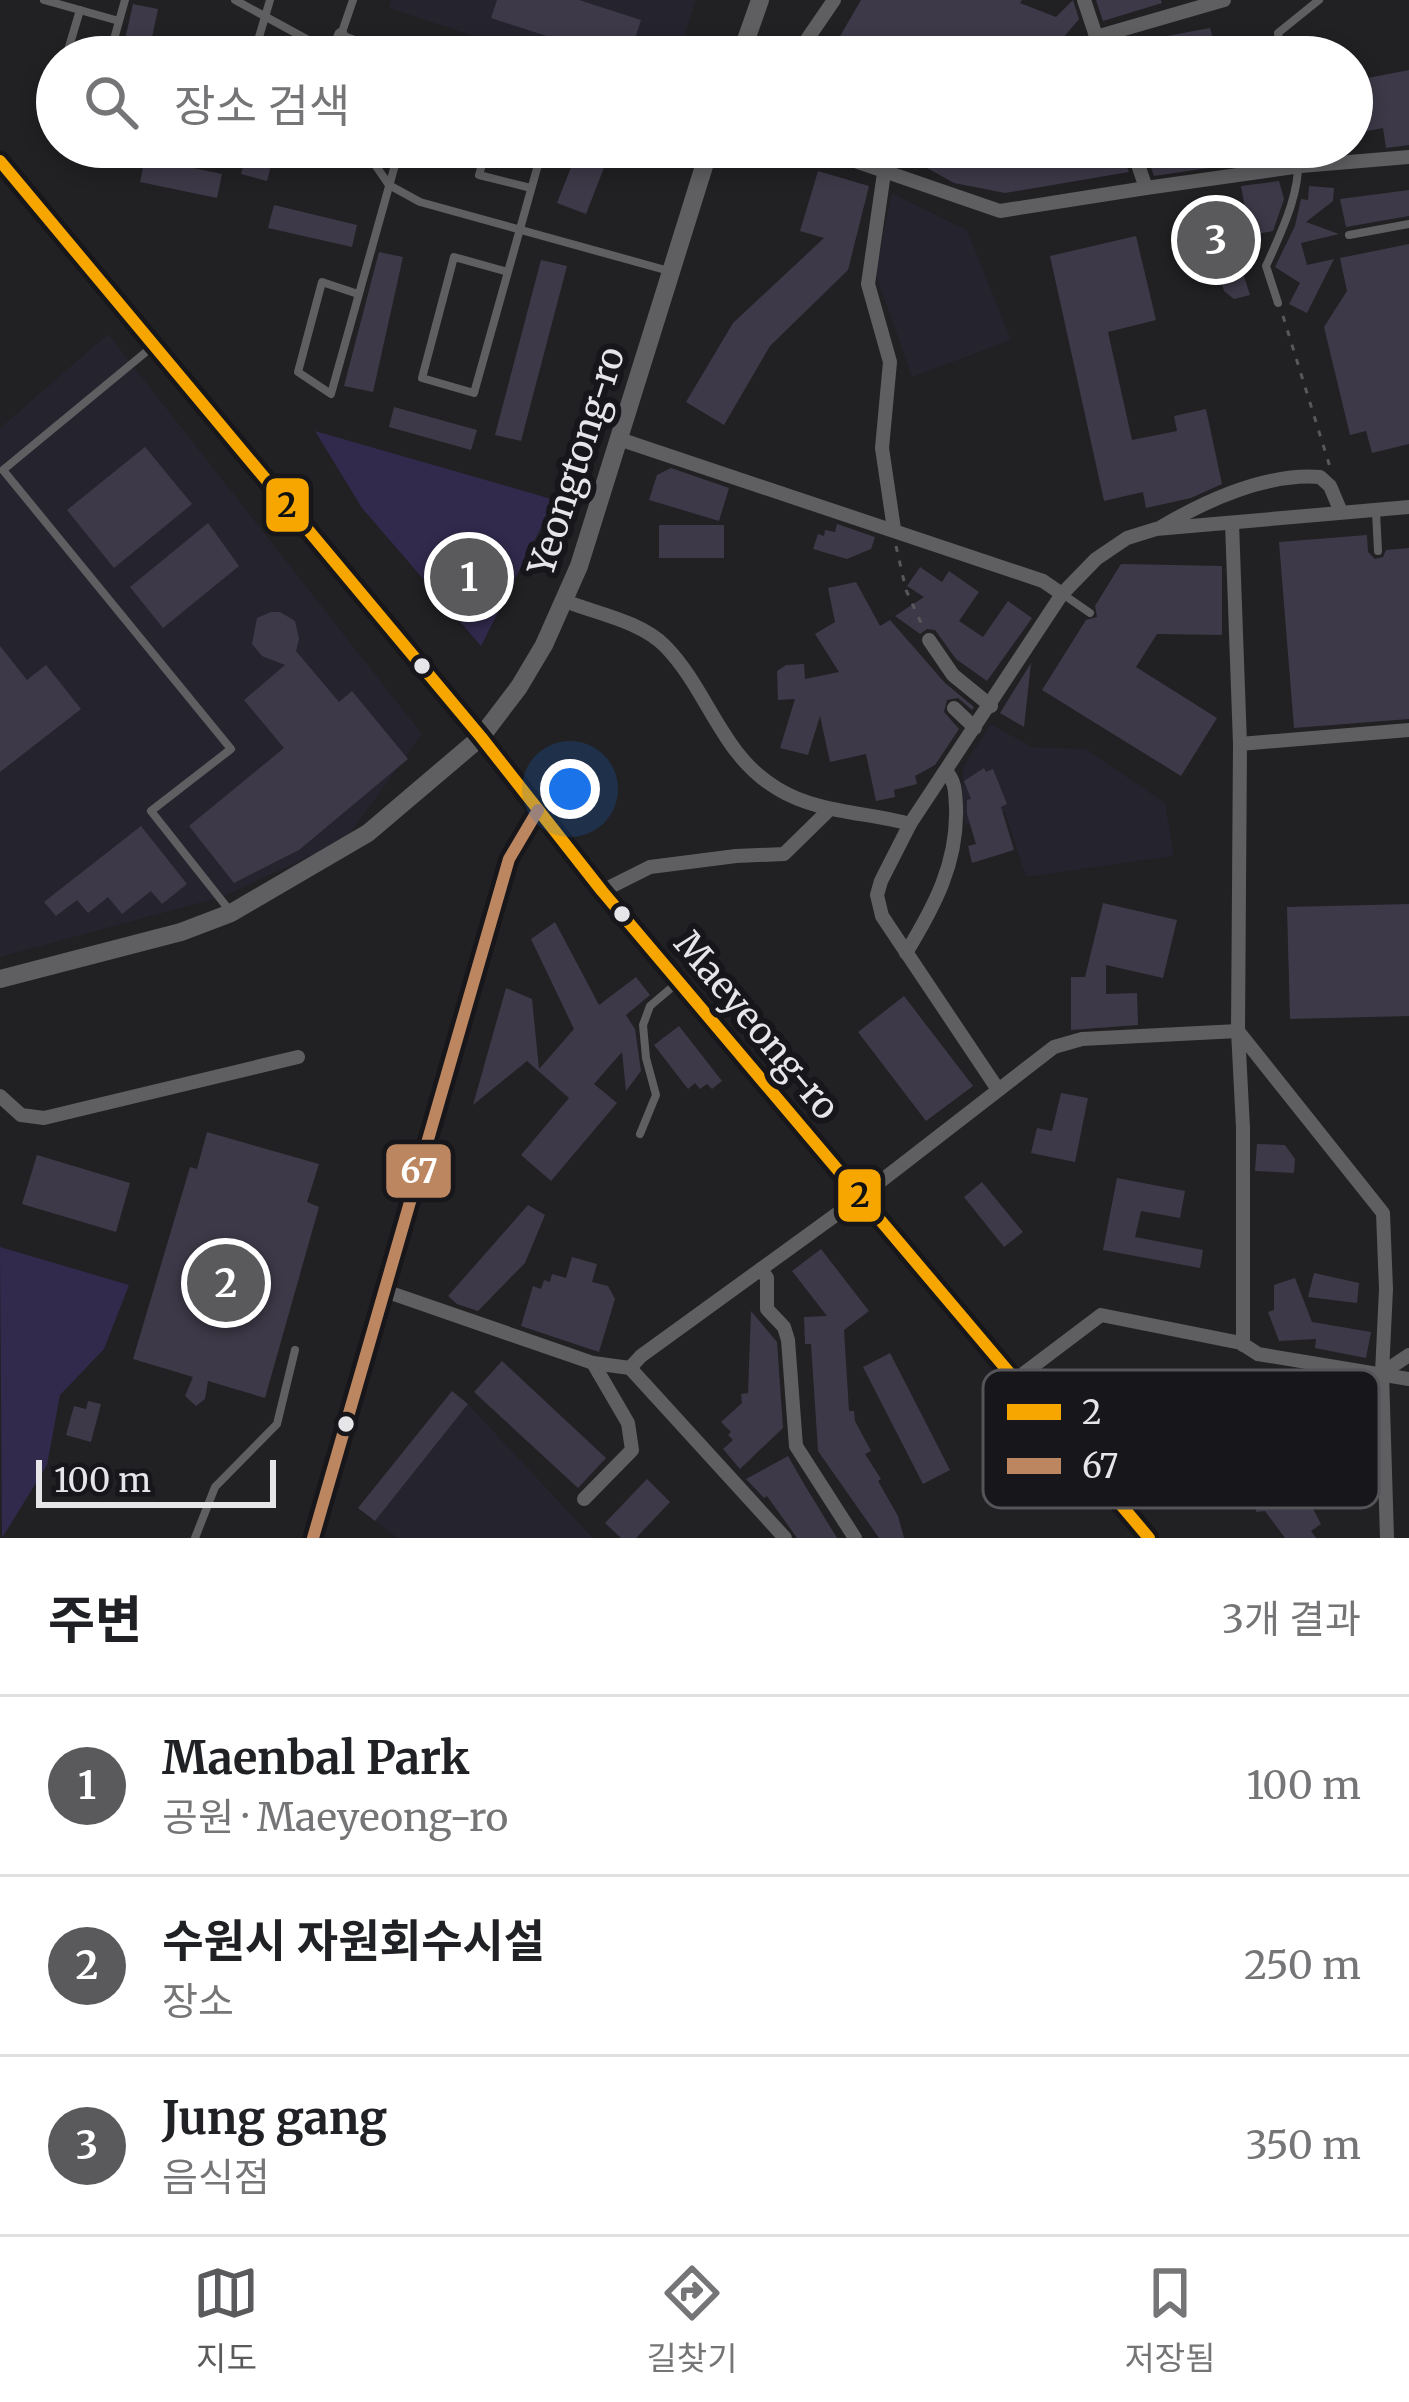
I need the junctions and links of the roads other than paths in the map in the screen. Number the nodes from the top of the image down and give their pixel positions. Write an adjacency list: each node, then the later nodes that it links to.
1 (44, 0): 11 (lane)
2 (125, 0): 13 (lane)
3 (236, 0): 12 (lane)
4 (270, 0): 12 (lane)
5 (353, 0): 14 (lane)
6 (760, 0): 19 (street)
7 (834, 0): 20 (street)
8 (1084, 0): 21 (street)
9 (1224, 0): 22 (street)
10 (1319, 0): 23 (lane)
11 (80, 10): 13 (lane); 15 (lane)
12 (265, 16): 17 (lane); 18 (lane)
13 (119, 21): 16 (lane)
14 (341, 35)
15 (72, 36)
16 (115, 36)
17 (259, 36)
18 (300, 36)
19 (747, 36)
20 (809, 36)
21 (1096, 36)
22 (1099, 36)
23 (1278, 36)
24 (1409, 157): 25 (street)
25 (1373, 160)
26 (0, 161): 47 (street, Maeyeong-ro)
27 (377, 168): 37 (lane)
28 (393, 168): 37 (lane)
29 (481, 168): 38 (lane)
30 (537, 168): 38 (lane)
31 (703, 168): 44 (street, Yeongtong-ro)
32 (871, 168): 36 (street)
33 (1139, 168): 39 (street)
34 (1286, 168): 39 (street)
35 (1299, 168): 46 (lane)
36 (884, 173): 39 (street); 53 (street)
37 (388, 185): 41 (lane); 45 (lane)
38 (531, 188): 41 (lane)
39 (1145, 188)
40 (1409, 224): 42 (lane)
41 (519, 232): 43 (lane); 44 (lane)
42 (1349, 236)
43 (508, 272): 43 (lane)
44 (671, 272): 48 (street, Yeongtong-ro)
45 (358, 294): 45 (lane)
46 (1278, 303)
47 (152, 347): 64 (street, Maeyeong-ro); 71 (lane)
48 (620, 439): 53 (street); 57 (street, Yeongtong-ro)
49 (1409, 507): 50 (street)
50 (1376, 510): 51 (street); 55 (lane)
51 (1340, 512): 52 (street); 54 (street)
52 (1232, 523): 54 (street); 65 (street)
53 (894, 529): 56 (street)
54 (1156, 529): 56 (street)
55 (1378, 551)
56 (1063, 594): 58 (lane); 60 (street)
57 (565, 601): 64 (street, Yeongtong-ro); 67 (street)
58 (1090, 613)
59 (929, 640): 60 (street)
60 (991, 706): 62 (street)
61 (955, 708): 62 (street)
62 (975, 728): 66 (street)
63 (1409, 730): 65 (street)
64 (481, 737): 68 (street, Maeyeong-ro); 71 (street, Yeongtong-ro)
65 (1240, 744): 75 (street)
66 (946, 771): 69 (street); 72 (street)
67 (830, 809): 69 (street); 70 (street)
68 (538, 810): 70 (street, Maeyeong-ro); 82 (street)
69 (910, 824): 72 (street)
70 (602, 891): 74 (street, Maeyeong-ro)
71 (231, 913): 73 (street, Yeongtong-ro)
72 (906, 953): 77 (street)
73 (0, 979)
74 (678, 982): 79 (lane); 80 (street, Maeyeong-ro)
75 (1238, 1030): 77 (street); 83 (street); 92 (street)
76 (298, 1057): 78 (street)
77 (997, 1088): 80 (street)
78 (0, 1096)
79 (640, 1134)
80 (859, 1198): 81 (street); 88 (street, Maeyeong-ro)
81 (761, 1269): 87 (street); 99 (street)
82 (385, 1291): 86 (street); 97 (street)
83 (1243, 1345): 89 (street); 90 (street)
84 (295, 1350): 96 (lane)
85 (1409, 1354): 92 (street)
86 (593, 1363): 87 (street); 94 (street)
87 (630, 1368): 98 (street)
88 (1006, 1370)
89 (1028, 1370)
90 (1362, 1370)
91 (1379, 1373): 92 (street)
92 (1382, 1373): 93 (street); 101 (street)
93 (1409, 1378)
94 (584, 1499)
95 (1124, 1508): 100 (street, Maeyeong-ro)
96 (196, 1538)
97 (313, 1538)
98 (785, 1538)
99 (855, 1538)
100 (1149, 1538)
101 (1387, 1538)

